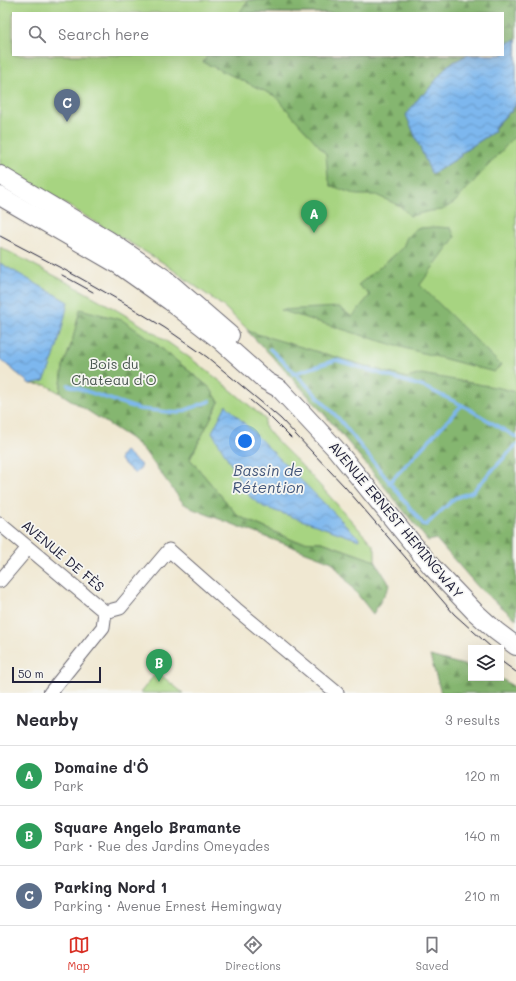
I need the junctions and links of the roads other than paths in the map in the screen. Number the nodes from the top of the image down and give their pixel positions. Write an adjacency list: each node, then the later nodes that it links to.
1 (0, 175): 3 (main road, AVENUE ERNEST HEMINGWAY)
2 (0, 196): 3 (main road, AVENUE ERNEST HEMINGWAY)
3 (280, 389): 8 (main road, AVENUE ERNEST HEMINGWAY)
4 (0, 524): 5 (street, AVENUE DE FÈS)
5 (28, 548): 6 (street); 7 (street, AVENUE DE FÈS)
6 (0, 581)
7 (105, 612): 9 (street); 10 (street)
8 (516, 646)
9 (332, 691)
10 (51, 693)

